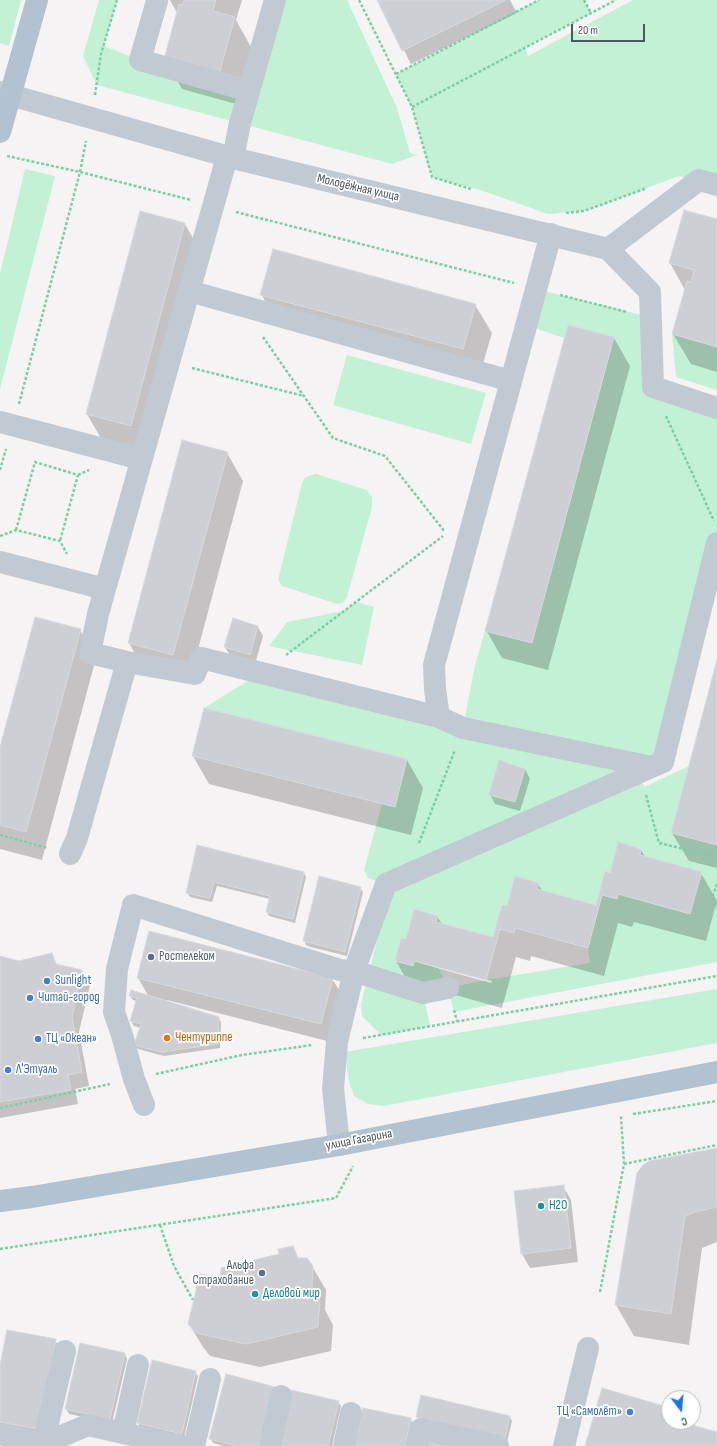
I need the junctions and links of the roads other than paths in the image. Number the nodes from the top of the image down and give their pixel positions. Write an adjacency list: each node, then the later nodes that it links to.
1 (37, 0): 5 (main road)
2 (275, 0): 4 (street)
3 (157, 1): 4 (street)
4 (249, 91): 7 (street)
5 (5, 94): 6 (main road); 7 (street, Молодёжная улица)
6 (0, 132)
7 (230, 157): 9 (street, Молодёжная улица); 11 (street)
8 (708, 182): 10 (street)
9 (551, 234): 10 (street, Молодёжная улица); 12 (street)
10 (608, 249): 13 (street)
11 (189, 291): 12 (street); 15 (street)
12 (511, 381): 20 (street)
13 (717, 408)
14 (7, 424): 15 (street)
15 (141, 459): 18 (street)
16 (717, 543): 21 (street)
17 (0, 562): 18 (street)
18 (105, 589): 19 (street)
19 (127, 662): 20 (street); 22 (street)
20 (439, 717): 21 (street)
21 (645, 770): 23 (street)
22 (70, 854)
23 (354, 971): 24 (street); 26 (street); 27 (street)
24 (448, 988)
25 (717, 1072): 27 (main road, улица Гагарина)
26 (144, 1105)
27 (339, 1145): 28 (main road, улица Гагарина)
28 (0, 1201)
29 (588, 1348): 44 (street)
30 (65, 1351): 37 (street)
31 (138, 1365): 35 (street)
32 (210, 1379): 39 (street)
33 (281, 1396): 40 (street)
34 (351, 1413): 41 (street)
35 (123, 1433): 37 (street); 38 (street)
36 (0, 1434): 37 (street)
37 (49, 1445)
38 (180, 1446)
39 (194, 1446)
40 (270, 1446)
41 (344, 1446)
42 (417, 1446): 43 (street)
43 (498, 1446)
44 (564, 1446)

